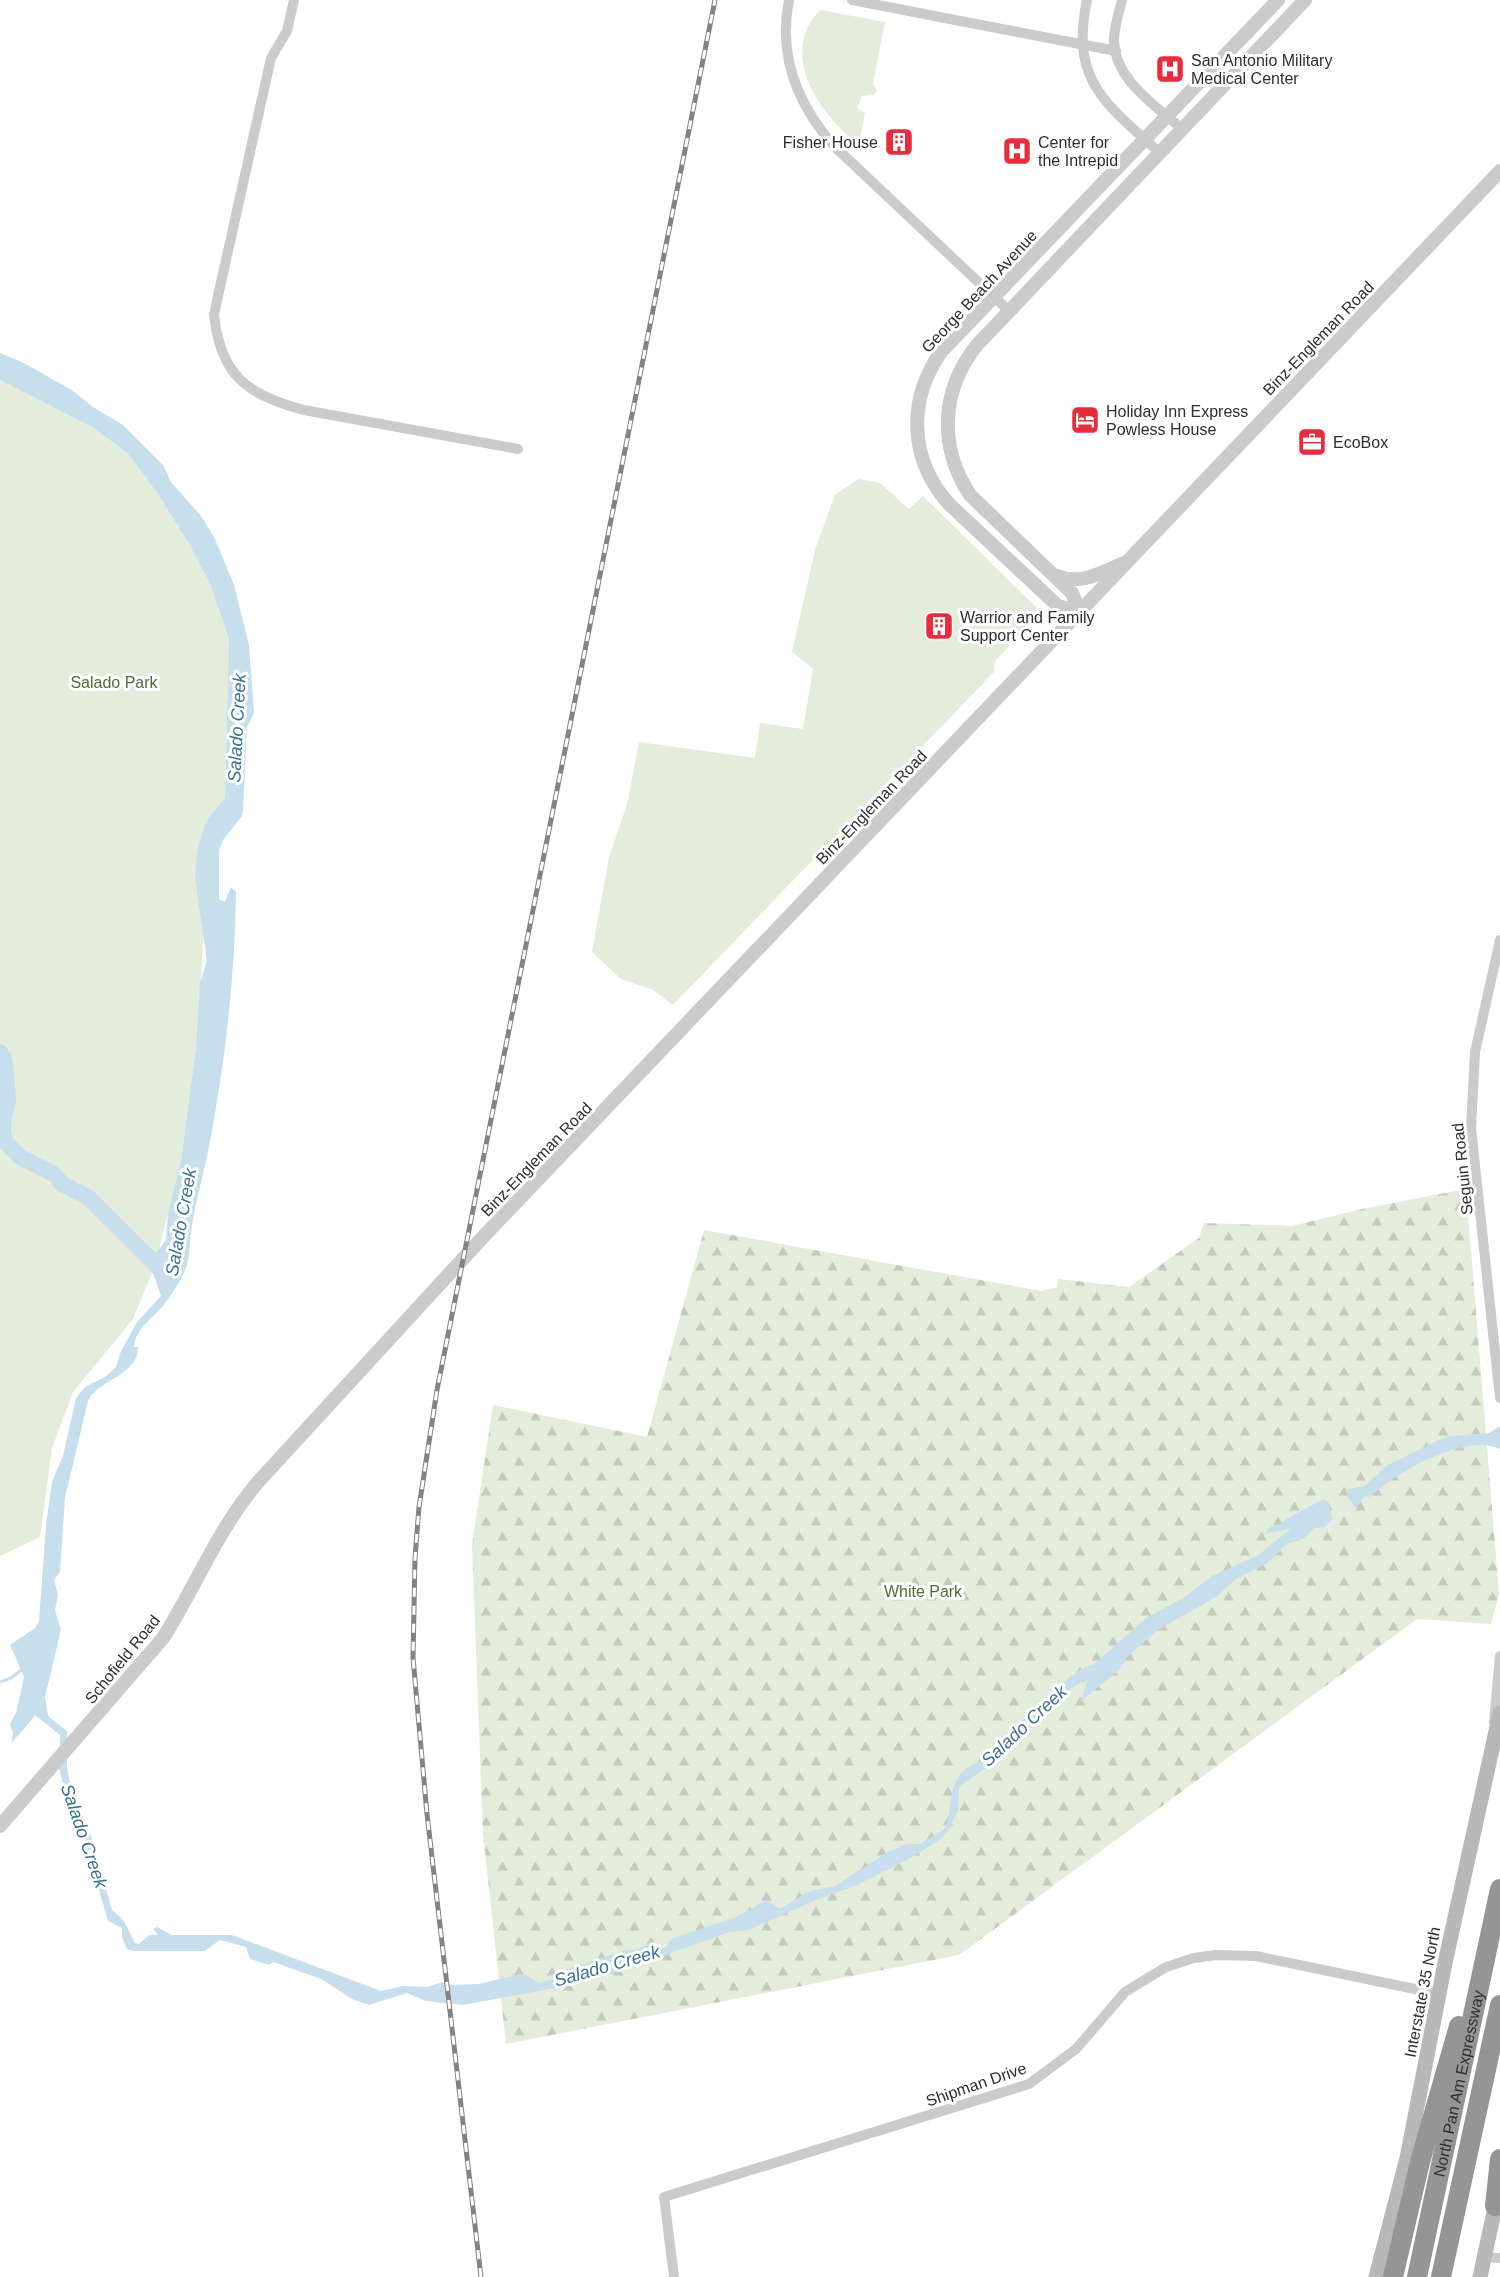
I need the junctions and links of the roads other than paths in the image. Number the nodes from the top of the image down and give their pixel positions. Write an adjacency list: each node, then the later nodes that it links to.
1 (294, 0): 17 (street)
2 (789, 0): 15 (street)
3 (852, 0): 8 (street)
4 (1087, 0): 8 (street)
5 (1122, 0): 9 (street)
6 (1278, 0): 10 (street, George Beach Avenue)
7 (1305, 0): 11 (street)
8 (1082, 45): 9 (street); 12 (street)
9 (1116, 51): 10 (street)
10 (1168, 117): 11 (street); 12 (street, George Beach Avenue)
11 (1182, 129): 13 (street)
12 (1146, 140): 13 (street); 15 (street, George Beach Avenue)
13 (1160, 153): 16 (street)
14 (1500, 171): 18 (street, Binz-Engleman Road)
15 (994, 297): 16 (street); 20 (street, George Beach Avenue)
16 (1009, 311): 19 (street)
17 (518, 449)
18 (1128, 561): 19 (street); 20 (street, Binz-Engleman Road)
19 (1054, 575): 20 (street)
20 (1080, 612): 23 (street, Binz-Engleman Road)
21 (1500, 940): 22 (street, Seguin Road)
22 (1500, 1398)
23 (270, 1469): 27 (street, Schofield Road)
24 (1500, 1656): 26 (street)
25 (1500, 1713): 26 (main road, Interstate 35 North)
26 (1490, 1757): 29 (main road, Interstate 35 North)
27 (0, 1826)
28 (1498, 1896): 37 (highway); 38 (highway, North Pan Am Expressway)
29 (1439, 1994): 35 (street, Shipman Drive); 36 (main road, Interstate 35 North)
30 (1500, 2005): 39 (highway, North Pan Am Expressway)
31 (1500, 2159): 33 (highway)
32 (1500, 2183): 33 (main road)
33 (1495, 2206): 34 (main road)
34 (1492, 2258): 40 (main road)
35 (674, 2277)
36 (1376, 2277)
37 (1393, 2277)
38 (1417, 2277)
39 (1441, 2277)
40 (1480, 2277)

